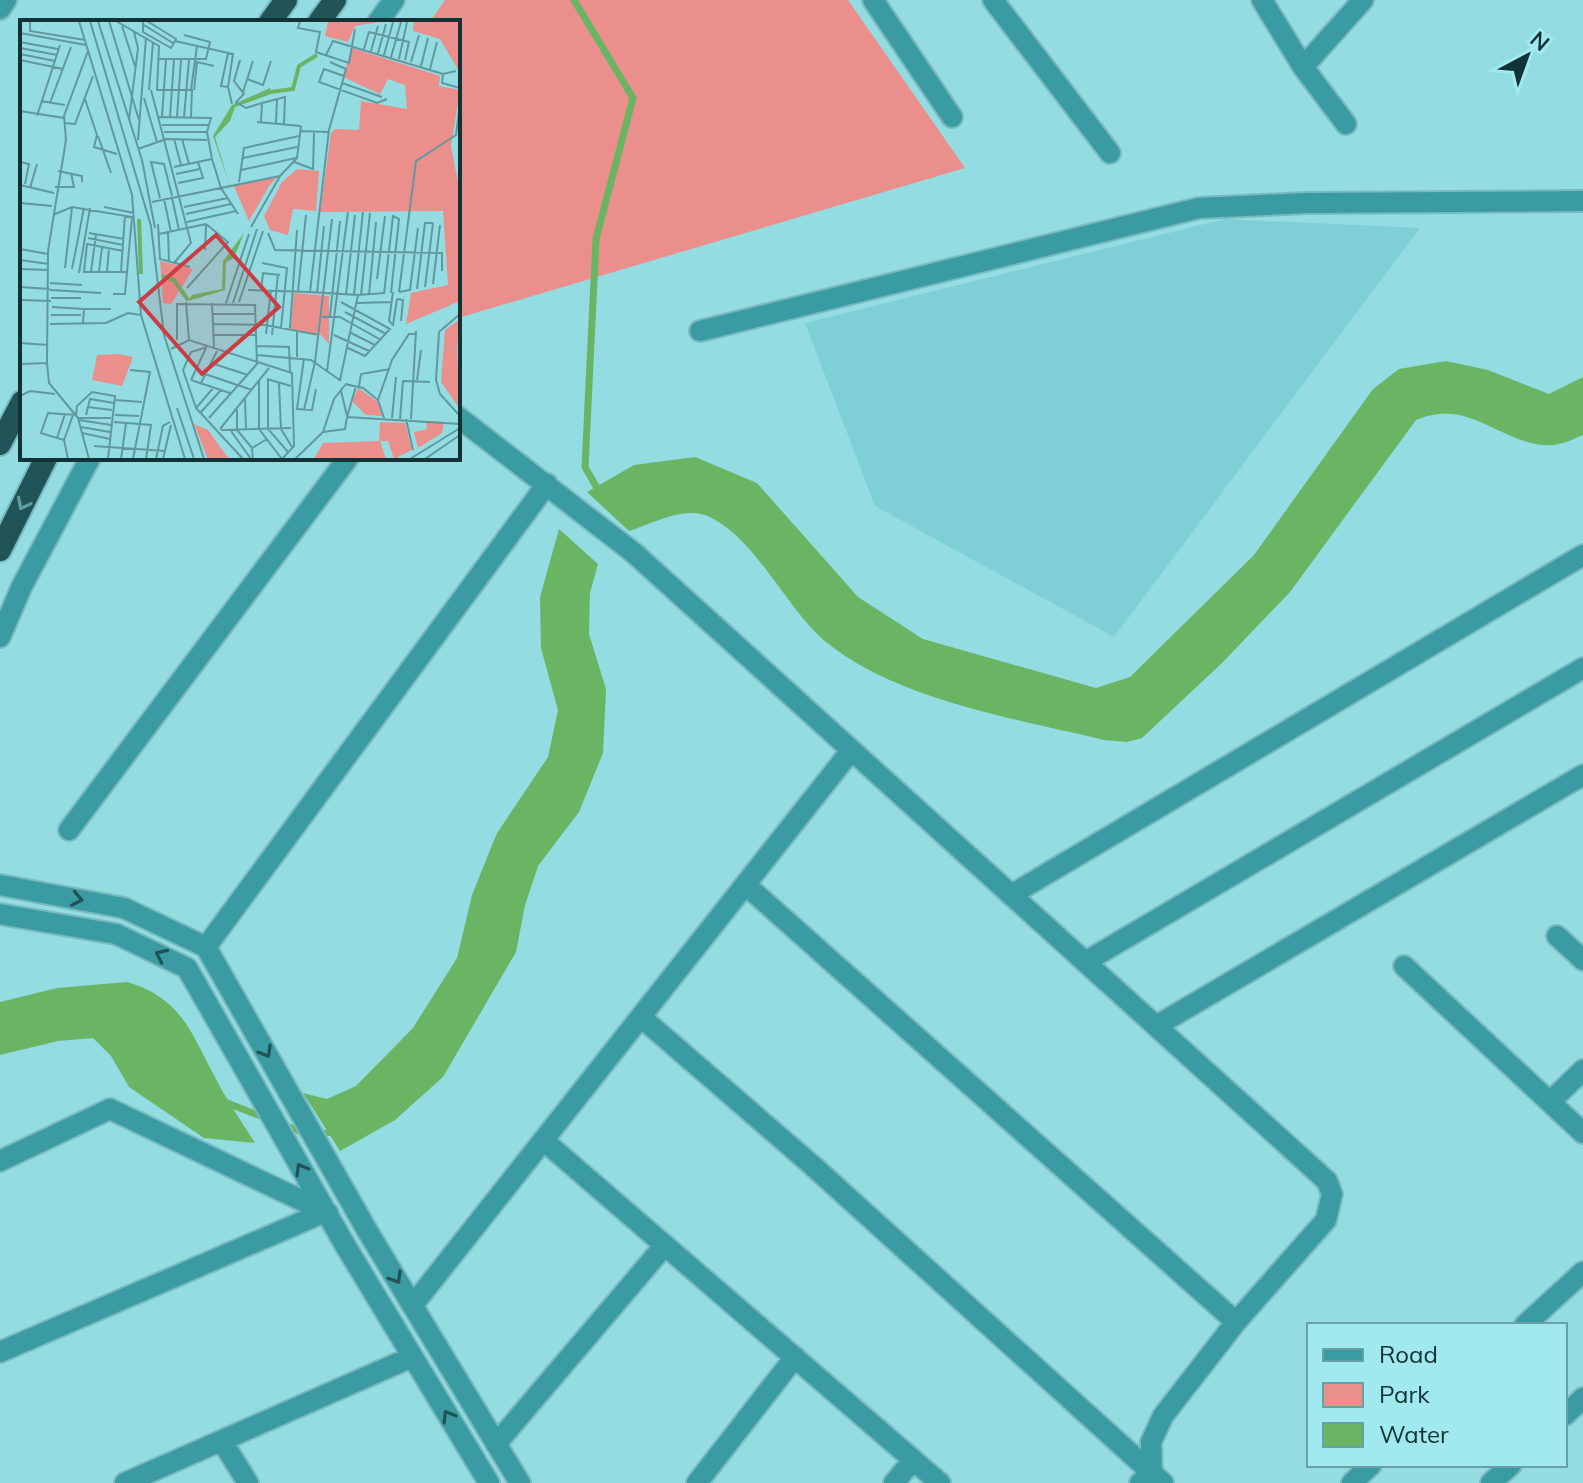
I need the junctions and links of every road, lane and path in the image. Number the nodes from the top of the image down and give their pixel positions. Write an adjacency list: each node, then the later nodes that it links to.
1 (6, 0): 9 (street)
2 (286, 0): 10 (highway)
3 (335, 0): 11 (highway)
4 (394, 0): 12 (street)
5 (873, 0): 14 (street)
6 (993, 0): 16 (street)
7 (1363, 0): 13 (street)
8 (1273, 5): 13 (street)
9 (0, 9)
10 (271, 20)
11 (320, 20)
12 (379, 20)
13 (1303, 67): 15 (street)
14 (952, 117)
15 (1346, 124)
16 (1110, 153)
17 (1583, 201): 18 (street)
18 (700, 331)
19 (20, 406): 21 (highway)
20 (460, 419): 25 (street)
21 (0, 444)
22 (45, 460): 26 (highway, one-way to 26)
23 (89, 460): 28 (street)
24 (346, 460): 32 (street)
25 (547, 484): 30 (street); 38 (street)
26 (0, 550)
27 (1583, 555): 35 (street)
28 (0, 637)
29 (1583, 668): 40 (street)
30 (850, 752): 34 (street); 35 (street)
31 (1583, 775): 43 (street)
32 (69, 830)
33 (0, 885): 38 (street, one-way to 38)
34 (747, 886): 42 (street); 54 (street)
35 (1011, 895): 40 (street)
36 (0, 914): 49 (street, one-way to 36)
37 (1557, 936): 39 (street)
38 (206, 947): 50 (street, one-way to 50)
39 (1583, 960)
40 (1085, 962): 43 (street)
41 (1404, 966): 45 (street)
42 (642, 1018): 47 (street); 66 (street)
43 (1156, 1026): 54 (street)
44 (1583, 1070): 45 (street)
45 (1550, 1102): 46 (street)
46 (1583, 1133)
47 (543, 1140): 51 (street); 53 (street)
48 (0, 1161): 49 (street)
49 (325, 1212): 50 (street); 56 (street); 57 (street)
50 (368, 1232): 53 (street, one-way to 53)
51 (665, 1245): 58 (street); 62 (street)
52 (1583, 1272): 55 (street)
53 (413, 1305): 62 (street)
54 (1236, 1322): 66 (street)
55 (1527, 1323)
56 (0, 1352)
57 (412, 1357): 61 (street); 69 (street, one-way to 57)
58 (795, 1357): 63 (street); 71 (street)
59 (1583, 1398): 60 (street)
60 (1567, 1413)
61 (222, 1441): 67 (street); 68 (street)
62 (496, 1444): 70 (street)
63 (913, 1460): 72 (street); 73 (street)
64 (1369, 1467): 74 (street)
65 (1509, 1467): 75 (street)
66 (1151, 1480)
67 (125, 1483)
68 (248, 1483)
69 (489, 1483)
70 (520, 1483)
71 (697, 1483)
72 (894, 1483)
73 (940, 1483)
74 (1352, 1483)
75 (1491, 1483)

